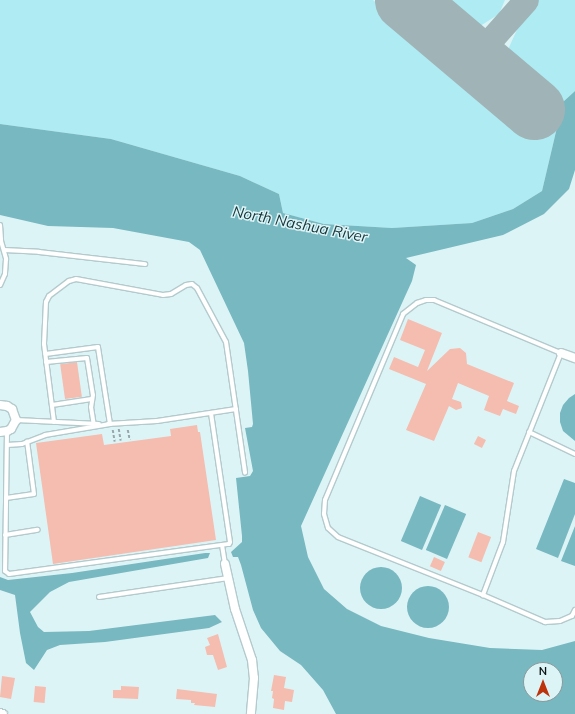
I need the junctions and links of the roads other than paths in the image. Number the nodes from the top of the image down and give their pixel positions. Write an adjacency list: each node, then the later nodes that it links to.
1 (0, 225): 2 (lane)
2 (4, 250): 3 (lane); 4 (lane)
3 (145, 264)
4 (0, 285)
5 (561, 353): 7 (street); 20 (lane); 31 (lane)
6 (45, 354): 8 (lane); 13 (lane); 17 (lane)
7 (575, 358)
8 (46, 362): 9 (lane); 12 (lane)
9 (92, 399): 12 (lane); 18 (lane)
10 (0, 402): 11 (lane)
11 (0, 405): 15 (street)
12 (52, 405): 16 (lane)
13 (236, 410): 14 (lane); 24 (lane)
14 (212, 413): 17 (lane); 28 (lane)
15 (16, 420): 16 (lane); 19 (street)
16 (54, 422): 18 (lane)
17 (111, 424): 18 (lane)
18 (94, 425): 21 (lane)
19 (4, 432): 22 (lane)
20 (529, 432): 23 (lane); 31 (lane)
21 (27, 441): 22 (lane); 25 (lane)
22 (7, 445): 25 (lane)
23 (575, 454)
24 (245, 473)
25 (6, 498): 27 (lane)
26 (38, 530): 27 (lane)
27 (5, 535): 28 (lane)
28 (222, 545): 29 (lane)
29 (225, 564): 30 (street)
30 (227, 578): 32 (lane); 36 (street)
31 (483, 595): 33 (lane)
32 (99, 597)
33 (575, 610)
34 (0, 713): 35 (street)
35 (3, 714)
36 (251, 714)

